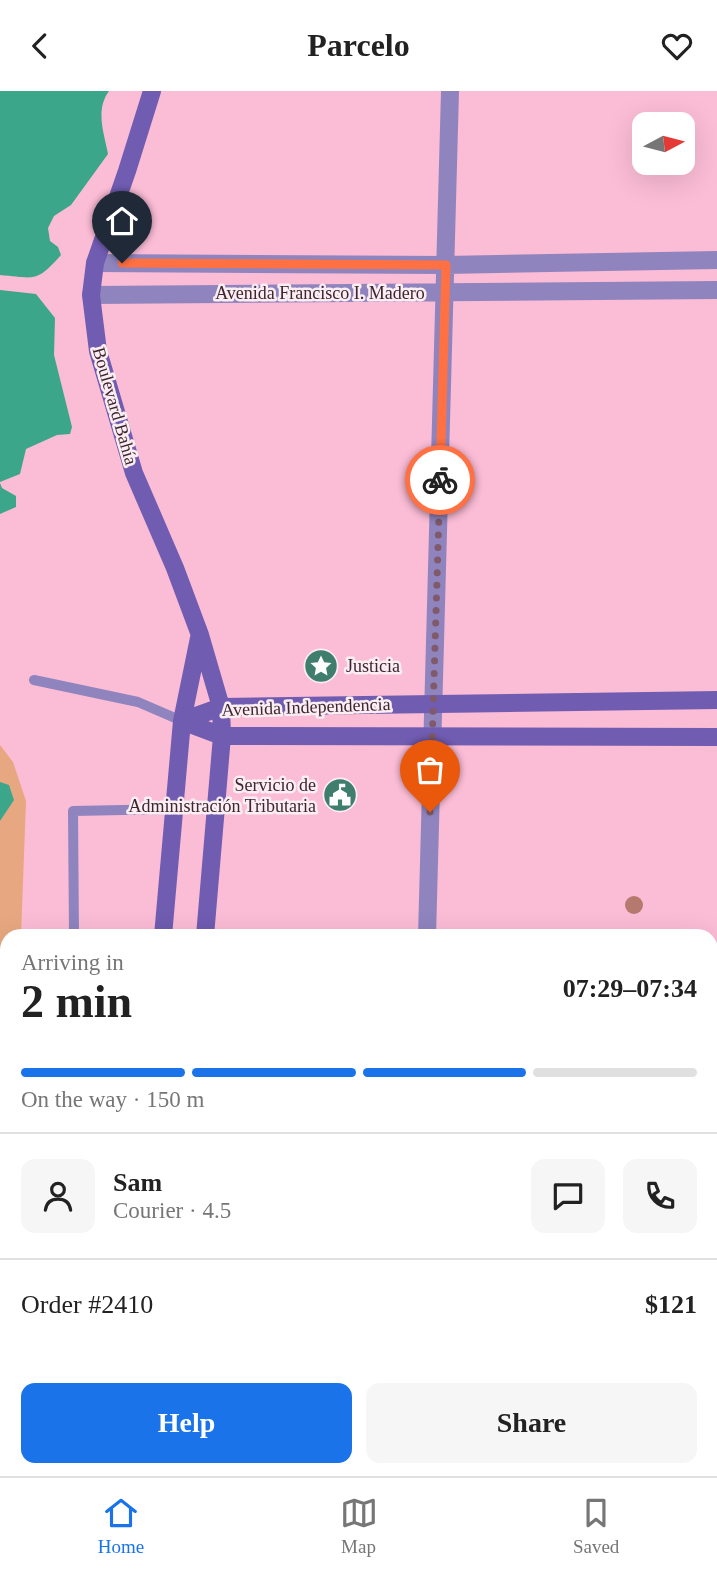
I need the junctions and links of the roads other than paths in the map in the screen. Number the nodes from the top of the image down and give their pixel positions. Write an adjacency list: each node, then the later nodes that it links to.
1 (152, 91): 4 (main road, Boulevard Bahía)
2 (450, 91): 5 (street)
3 (717, 260): 5 (street, Avenida Francisco I. Madero)
4 (95, 263): 5 (street, Avenida Francisco I. Madero); 8 (main road, Boulevard Bahía)
5 (446, 265): 7 (street)
6 (717, 290): 7 (street, Avenida Francisco I. Madero)
7 (446, 292): 8 (street, Avenida Francisco I. Madero); 12 (street)
8 (91, 295): 9 (main road, Boulevard Bahía)
9 (200, 635): 13 (main road, Boulevard Bahía); 14 (main road)
10 (34, 680): 14 (lane)
11 (717, 699): 12 (main road, Avenida Independencia)
12 (433, 703): 13 (main road, Avenida Independencia); 17 (street)
13 (221, 707): 14 (main road, Avenida Independencia); 15 (main road, Boulevard Bahía)
14 (182, 721): 15 (main road, Avenida Independencia); 18 (main road)
15 (222, 736): 17 (main road, Avenida Independencia); 21 (main road, Boulevard Bahía)
16 (717, 737): 17 (main road, Avenida Independencia)
17 (432, 738): 22 (street)
18 (174, 810): 19 (lane); 20 (main road)
19 (74, 929)
20 (164, 929)
21 (206, 929)
22 (427, 929)

